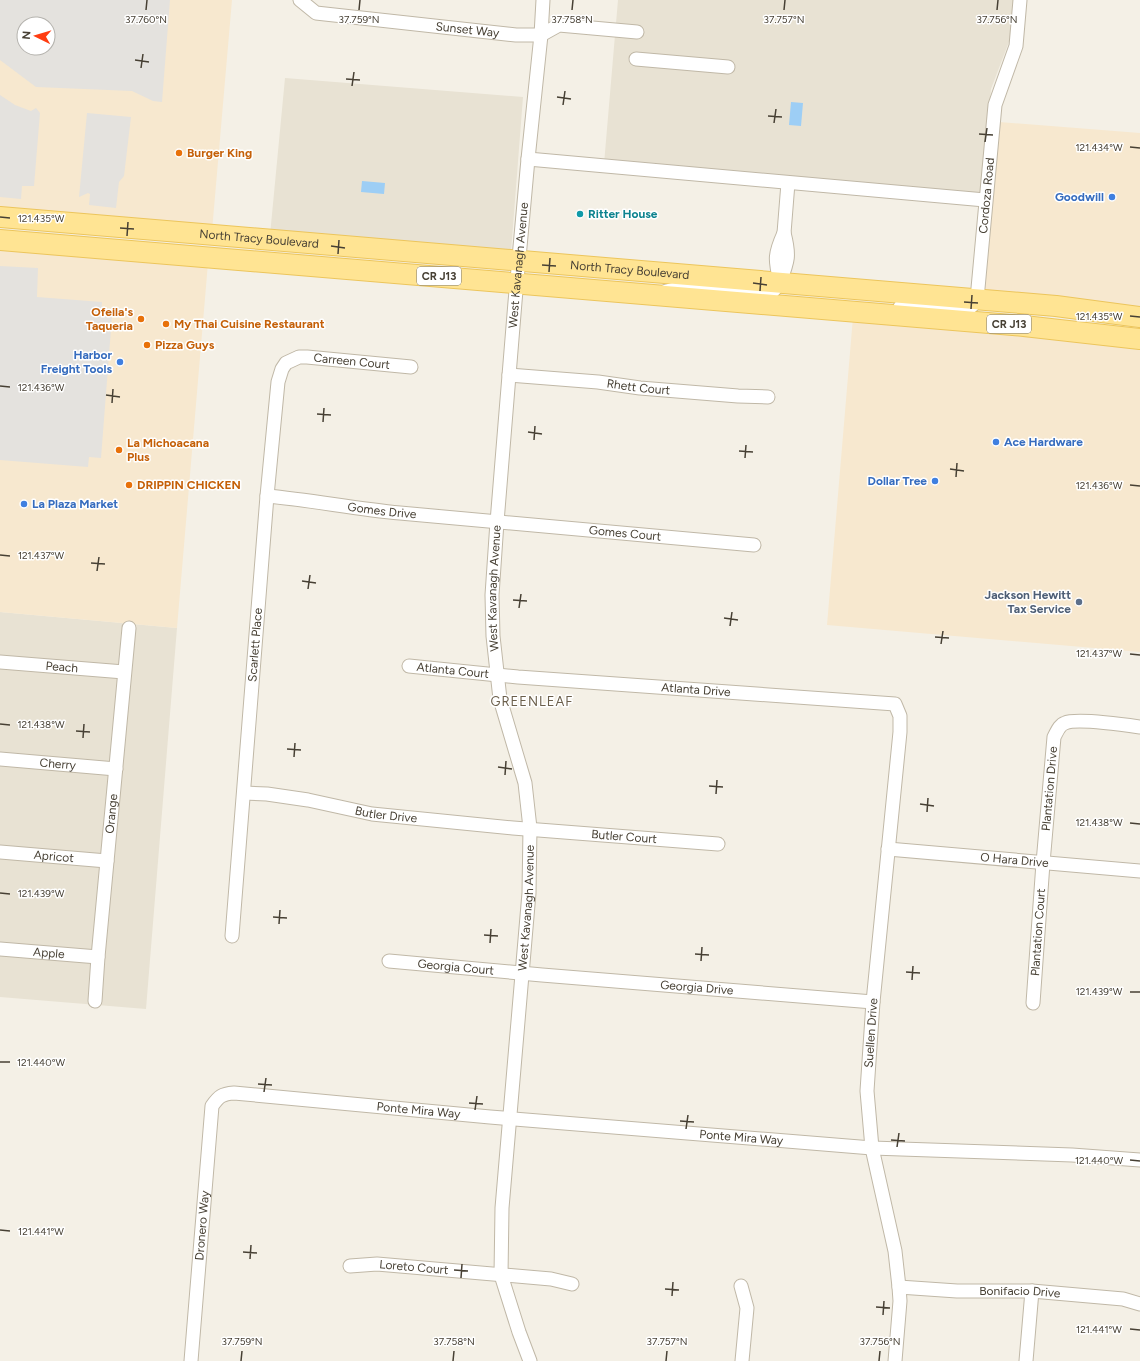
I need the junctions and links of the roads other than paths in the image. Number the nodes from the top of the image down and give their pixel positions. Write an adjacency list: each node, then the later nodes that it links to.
1 (543, 0): 5 (street, West Kavanagh Avenue)
2 (1020, 0): 10 (street, Cordoza Road)
3 (300, 1): 5 (street, Sunset Way)
4 (637, 32): 5 (street, Sunset Way)
5 (541, 35): 8 (street, West Kavanagh Avenue)
6 (636, 59): 7 (street)
7 (728, 66)
8 (528, 159): 9 (street); 13 (street, West Kavanagh Avenue)
9 (788, 183): 10 (street); 14 (street)
10 (985, 200): 17 (street, Cordoza Road)
11 (0, 217): 13 (main road, North Tracy Boulevard / CR J13)
12 (0, 240): 15 (main road, North Tracy Boulevard / CR J13)
13 (519, 261): 14 (main road, North Tracy Boulevard / CR J13); 15 (street, West Kavanagh Avenue)
14 (780, 282): 16 (street); 17 (main road, North Tracy Boulevard / CR J13)
15 (517, 283): 16 (main road, North Tracy Boulevard / CR J13); 23 (street, West Kavanagh Avenue)
16 (652, 294): 18 (main road, North Tracy Boulevard / CR J13)
17 (976, 300): 18 (street); 19 (main road, North Tracy Boulevard / CR J13)
18 (886, 314): 20 (main road, North Tracy Boulevard / CR J13)
19 (1140, 317)
20 (1140, 339)
21 (292, 360): 22 (street, Carreen Court); 25 (street, Scarlett Place)
22 (411, 367)
23 (509, 375): 24 (street, Rhett Court); 26 (street, West Kavanagh Avenue)
24 (768, 397)
25 (267, 496): 26 (street, Gomes Drive); 37 (street, Scarlett Place)
26 (497, 522): 27 (street, Gomes Court); 32 (street, West Kavanagh Avenue)
27 (754, 545)
28 (129, 628): 31 (street, Orange)
29 (0, 662): 31 (street, Peach)
30 (409, 666): 32 (street, Atlanta Court)
31 (124, 672): 36 (street, Orange)
32 (497, 675): 33 (street, Atlanta Drive); 38 (street, West Kavanagh Avenue)
33 (895, 704): 40 (street, Suellen Drive)
34 (1140, 727): 43 (street, Plantation Drive)
35 (0, 759): 36 (street, Cherry)
36 (116, 769): 42 (street, Orange)
37 (244, 793): 38 (street, Butler Drive); 45 (street, Scarlett Place)
38 (530, 828): 39 (street, Butler Court); 49 (street, West Kavanagh Avenue)
39 (718, 844)
40 (888, 849): 43 (street, O Hara Drive); 51 (street, Suellen Drive)
41 (0, 852): 42 (street, Apricot)
42 (107, 861): 47 (street, Orange)
43 (1043, 863): 44 (street, O Hara Drive); 52 (street, Plantation Court)
44 (1140, 870)
45 (232, 936)
46 (0, 949): 47 (street, Apple)
47 (98, 957): 50 (street, Orange)
48 (389, 961): 49 (street, Georgia Court)
49 (522, 973): 51 (street, Georgia Drive); 54 (street, West Kavanagh Avenue)
50 (95, 1001)
51 (873, 1002): 55 (street, Suellen Drive)
52 (1033, 1002)
53 (223, 1094): 54 (street, Ponte Mira Way); 64 (street, Dronero Way)
54 (509, 1118): 55 (street, Ponte Mira Way); 58 (street, West Kavanagh Avenue)
55 (872, 1148): 56 (street, Ponte Mira Way); 61 (street, Suellen Drive)
56 (1140, 1160)
57 (350, 1266): 58 (street, Loreto Court)
58 (501, 1275): 59 (street, Loreto Court); 65 (street, West Kavanagh Avenue)
59 (572, 1284)
60 (741, 1286): 66 (street)
61 (899, 1287): 62 (street, Bonifacio Drive); 67 (street, Suellen Drive)
62 (1032, 1291): 63 (street, Bonifacio Drive); 68 (street)
63 (1140, 1304)
64 (191, 1361)
65 (530, 1361)
66 (742, 1361)
67 (895, 1361)
68 (1026, 1361)

